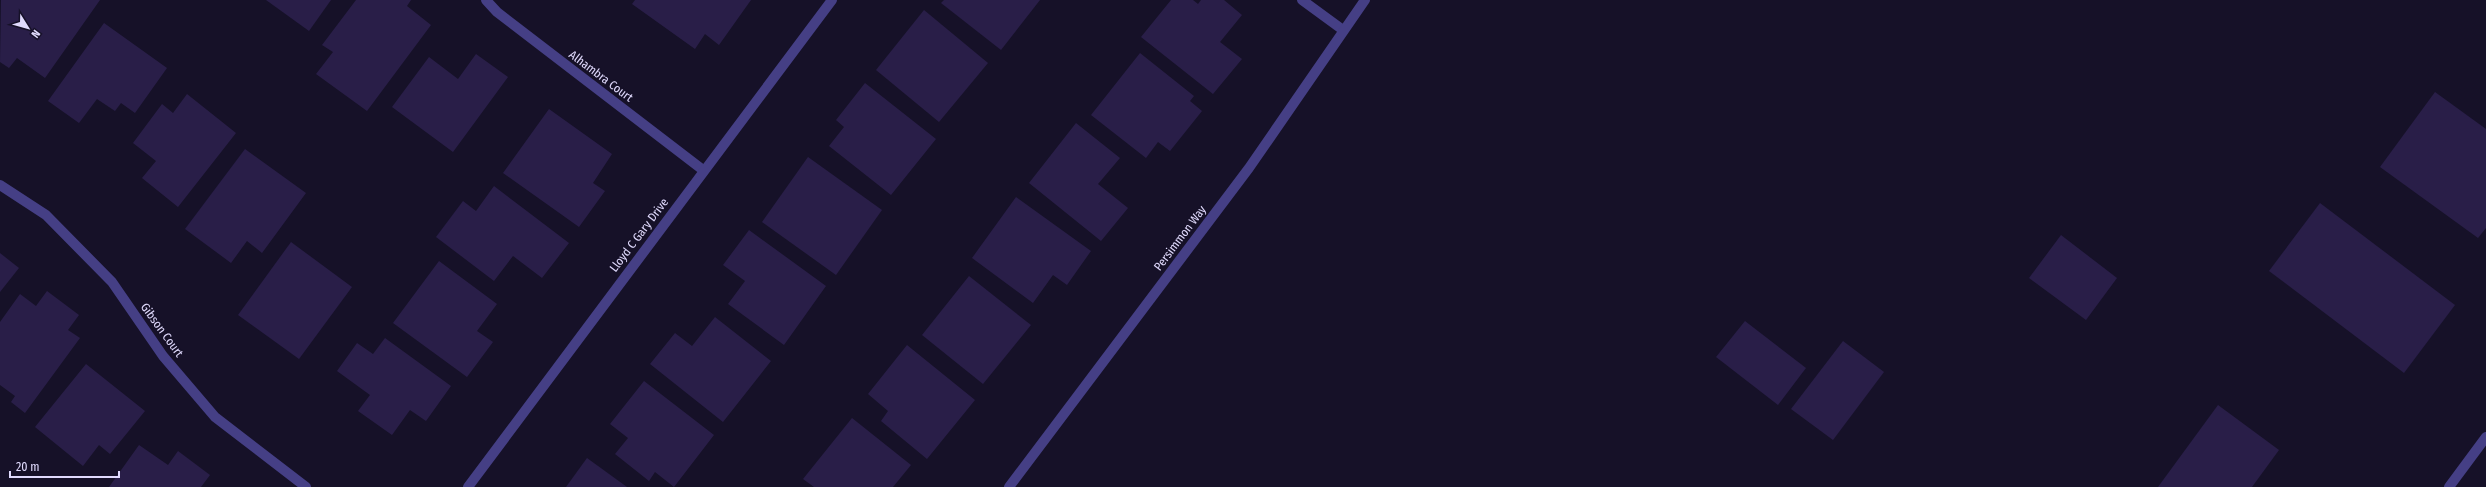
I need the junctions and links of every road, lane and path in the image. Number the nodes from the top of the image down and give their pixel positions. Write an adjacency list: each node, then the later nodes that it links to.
1 (486, 0): 6 (street, Alhambra Court)
2 (832, 0): 6 (street, Lloyd C Gary Drive)
3 (1302, 0): 5 (street)
4 (1365, 0): 5 (street, Persimmon Way)
5 (1342, 30): 11 (street, Persimmon Way)
6 (704, 170): 10 (street, Lloyd C Gary Drive)
7 (0, 184): 9 (street, Gibson Court)
8 (2486, 437): 12 (street)
9 (306, 487)
10 (468, 487)
11 (1009, 487)
12 (2449, 487)

